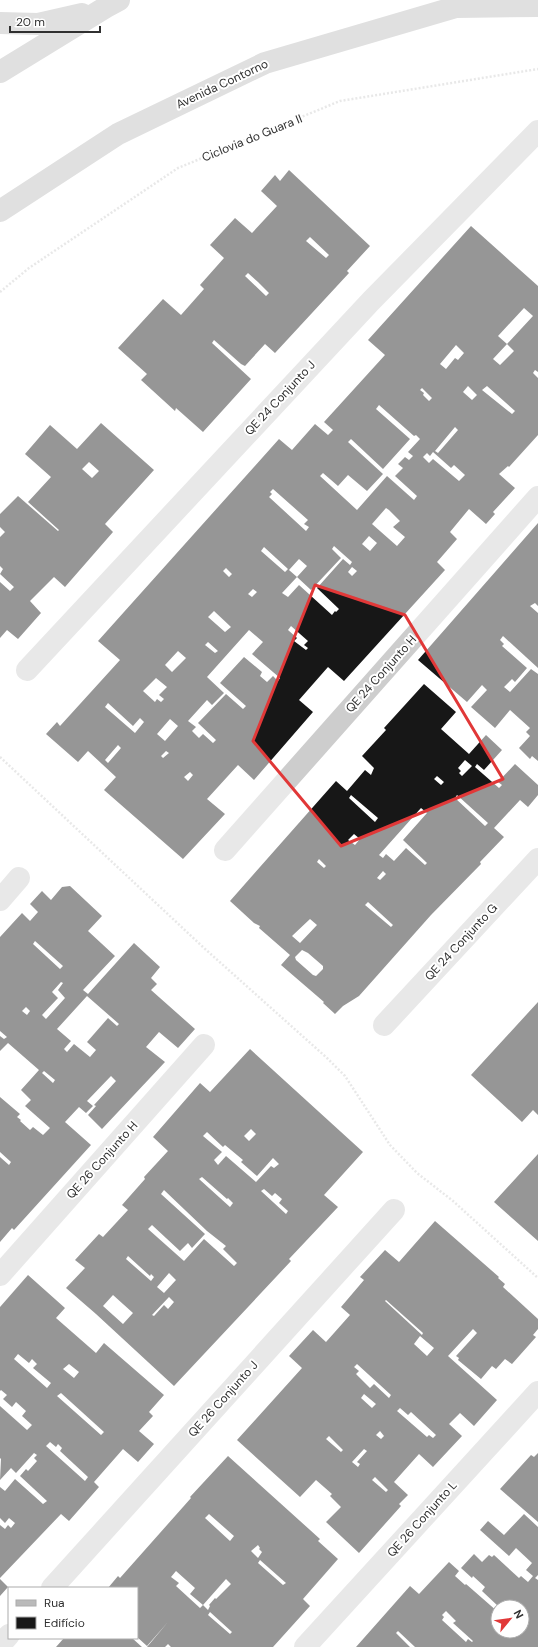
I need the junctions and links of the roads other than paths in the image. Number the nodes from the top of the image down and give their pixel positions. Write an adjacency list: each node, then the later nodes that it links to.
1 (112, 3): 4 (main road); 5 (main road)
2 (456, 4): 3 (main road, Avenida Contorno); 7 (main road, Avenida Contorno)
3 (538, 6)
4 (0, 23)
5 (0, 72)
6 (538, 131): 9 (street, QE 24 Conjunto J)
7 (0, 212)
8 (538, 497): 10 (street, QE 24 Conjunto H)
9 (27, 670)
10 (225, 850)
11 (538, 859): 14 (street, QE 24 Conjunto G)
12 (19, 878): 13 (street)
13 (0, 900)
14 (384, 1024)
15 (204, 1045): 17 (street, QE 26 Conjunto H)
16 (394, 1210): 19 (street, QE 26 Conjunto J)
17 (0, 1274)
18 (538, 1392): 22 (street, QE 26 Conjunto L)
19 (53, 1587)
20 (8, 1636): 21 (street)
21 (0, 1645)
22 (305, 1647)

